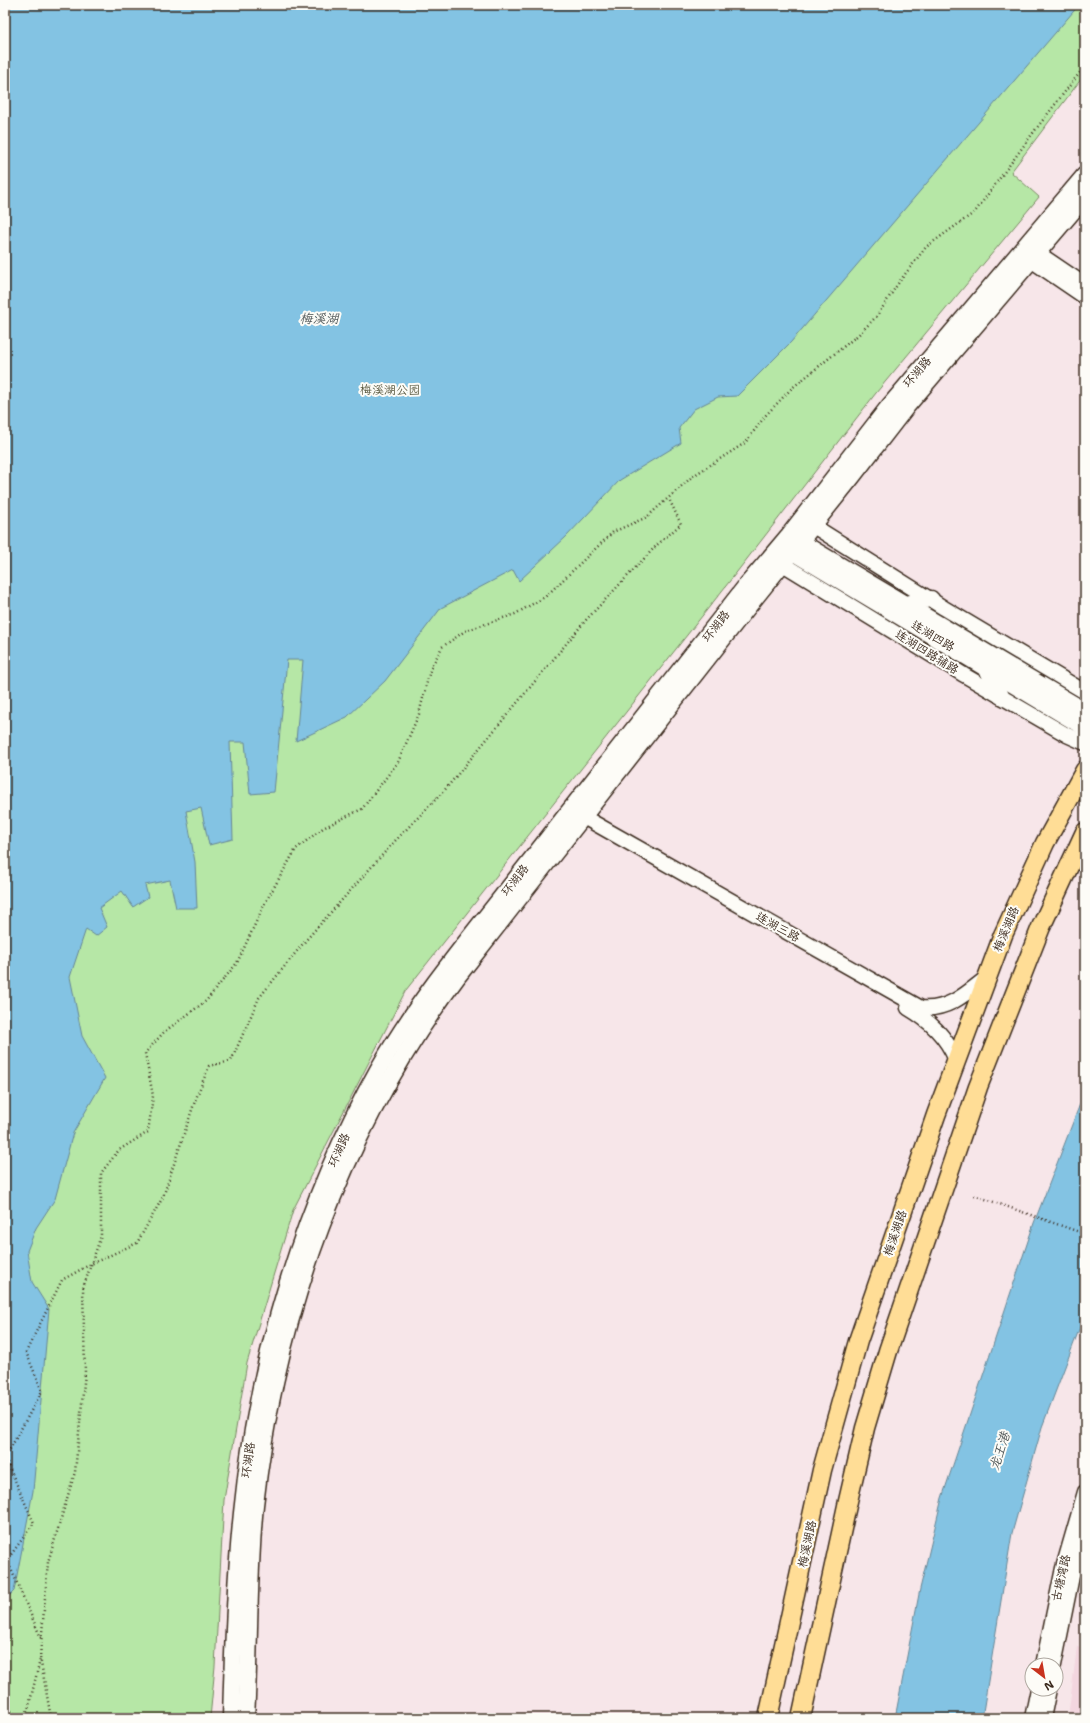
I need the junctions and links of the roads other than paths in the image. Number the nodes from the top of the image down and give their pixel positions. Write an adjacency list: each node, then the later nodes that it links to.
1 (1085, 175): 3 (main road, 环湖路)
2 (1085, 197): 3 (main road, 环湖路)
3 (1028, 252): 4 (street); 5 (street); 6 (main road, 环湖路)
4 (1085, 285)
5 (1085, 297)
6 (807, 522): 7 (main road, 环湖路); 8 (street)
7 (786, 549): 9 (main road, 连湖四路); 10 (main road, 连湖四路); 12 (street, 连湖四路辅路); 17 (main road, 环湖路)
8 (931, 599): 9 (main road); 11 (street)
9 (905, 604): 13 (main road, 连湖四路)
10 (987, 669): 12 (main road); 14 (main road, 连湖四路)
11 (1085, 692)
12 (1001, 696): 15 (street, 连湖四路辅路)
13 (1085, 711)
14 (1085, 728)
15 (1085, 743)
16 (1085, 770): 19 (main road, 梅溪湖路)
17 (574, 816): 19 (street, 连湖三路); 20 (street, 连湖三路); 27 (main road, 环湖路); 28 (main road, 环湖路)
18 (1085, 832): 30 (main road)
19 (986, 978): 20 (main road, 梅溪湖路)
20 (956, 1060): 29 (main road, 梅溪湖路)
21 (1085, 1492): 23 (street, 古塘湾路)
22 (1085, 1530): 24 (street, 古塘湾路)
23 (1045, 1657)
24 (1056, 1657)
25 (1036, 1697): 31 (street)
26 (1047, 1697): 32 (street)
27 (231, 1718)
28 (246, 1718)
29 (768, 1718)
30 (801, 1718)
31 (1032, 1718)
32 (1043, 1718)

